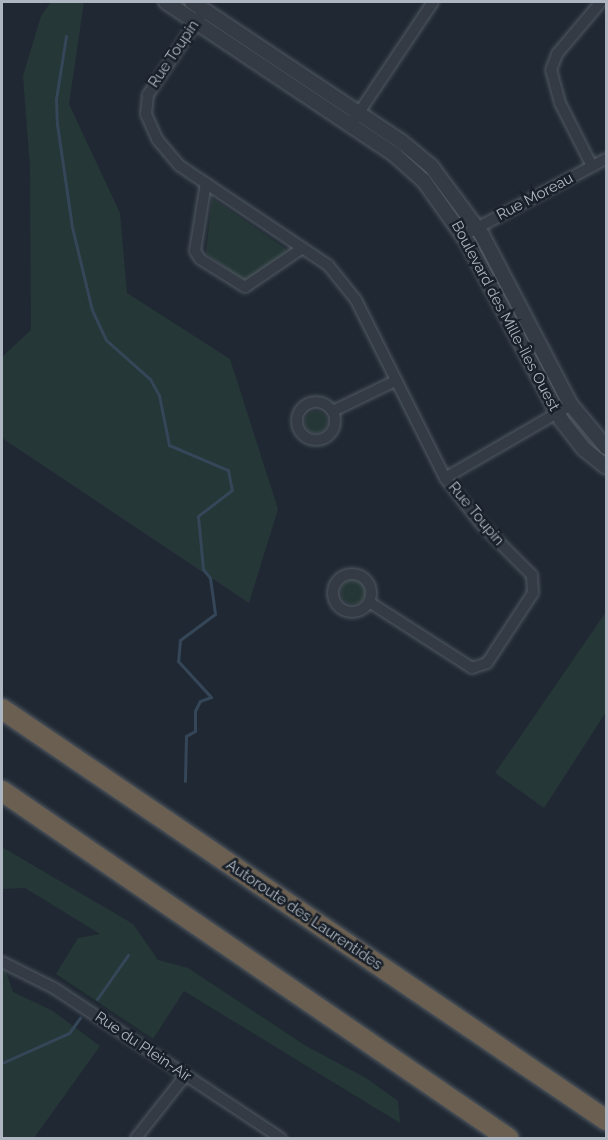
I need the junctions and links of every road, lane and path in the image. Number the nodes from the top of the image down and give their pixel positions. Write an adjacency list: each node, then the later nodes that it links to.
1 (166, 2): 5 (street, Boulevard des Mille-Îles Ouest)
2 (192, 2): 5 (street, Boulevard des Mille-Îles Ouest)
3 (601, 2): 9 (street)
4 (428, 3): 6 (street)
5 (200, 16): 6 (street, Boulevard des Mille-Îles Ouest); 7 (street, Boulevard des Mille-Îles Ouest); 10 (street, Rue Toupin)
6 (359, 113): 7 (street); 11 (street, Boulevard des Mille-Îles Ouest)
7 (351, 125): 12 (street, Boulevard des Mille-Îles Ouest)
8 (606, 159): 9 (street, Rue Moreau)
9 (592, 166): 11 (street, Rue Moreau)
10 (206, 183): 13 (street, Rue Toupin); 13 (street)
11 (477, 228): 12 (street, Rue Moreau); 15 (street, Boulevard des Mille-Îles Ouest)
12 (464, 235): 17 (street, Boulevard des Mille-Îles Ouest)
13 (301, 249): 14 (street, Rue Toupin)
14 (395, 381): 16 (street); 20 (street, Rue Toupin)
15 (571, 405): 17 (street); 18 (street, Boulevard des Mille-Îles Ouest)
16 (333, 411)
17 (557, 413): 19 (street, Boulevard des Mille-Îles Ouest); 20 (street)
18 (606, 447)
19 (606, 467)
20 (445, 478): 21 (street, Rue Toupin)
21 (369, 602)
22 (2, 709): 26 (highway, Autoroute des Laurentides)
23 (2, 791): 29 (highway)
24 (2, 962): 25 (street, Rue du Plein-Air)
25 (185, 1076): 27 (street); 28 (street, Rue du Plein-Air)
26 (606, 1120)
27 (136, 1138)
28 (281, 1138)
29 (508, 1138)

